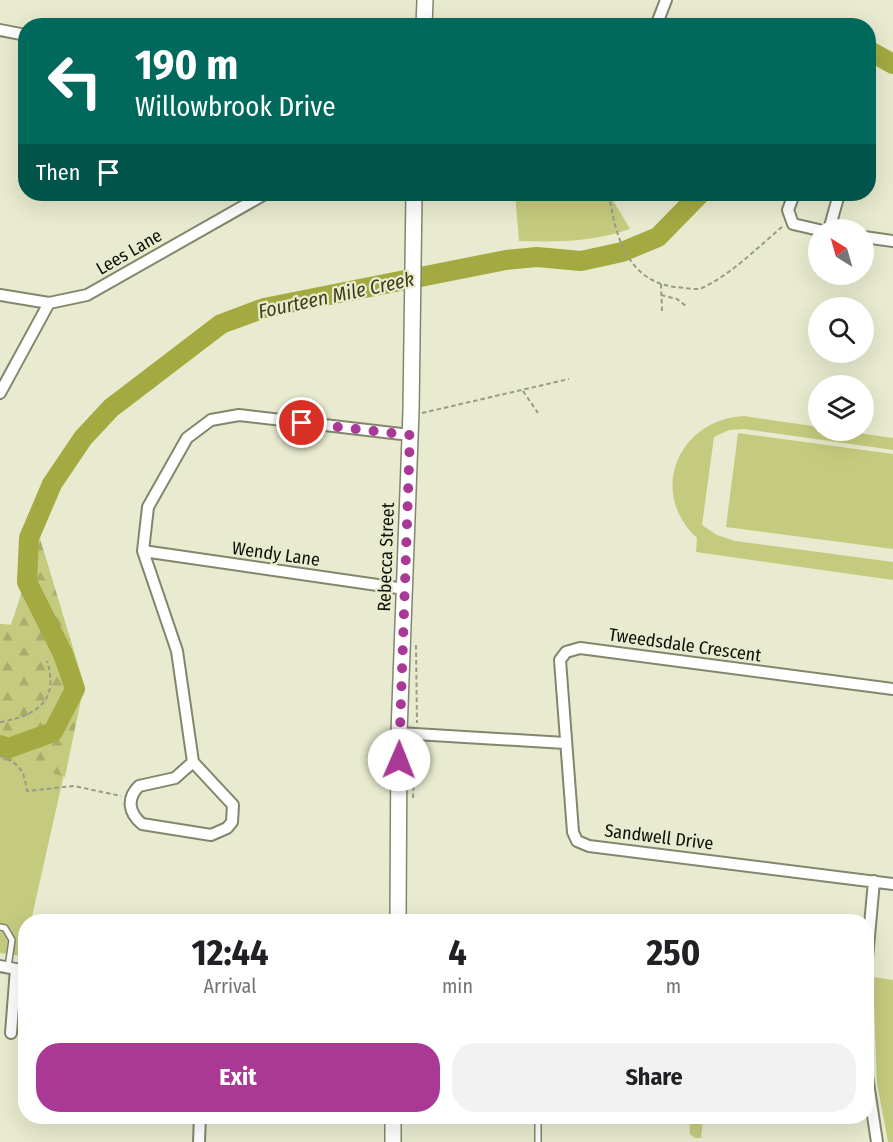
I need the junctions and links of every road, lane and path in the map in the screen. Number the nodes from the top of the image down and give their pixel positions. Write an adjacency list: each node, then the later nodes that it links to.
1 (425, 0): 3 (main road)
2 (666, 0): 4 (street)
3 (424, 18)
4 (659, 18)
5 (0, 30): 6 (street)
6 (18, 33)
7 (253, 201): 20 (street, Lees Lane)
8 (414, 201): 27 (main road, Rebecca Street)
9 (610, 201): 17 (path)
10 (791, 201): 13 (street)
11 (837, 201): 12 (street)
12 (832, 219)
13 (791, 220): 14 (street); 17 (path)
14 (808, 228)
15 (874, 238): 16 (street)
16 (893, 240)
17 (661, 284): 19 (path)
18 (0, 295): 20 (street, Lees Lane)
19 (661, 295): 21 (path); 22 (path)
20 (49, 303): 25 (street)
21 (686, 306)
22 (662, 311)
23 (569, 379): 24 (path)
24 (523, 391): 26 (path); 27 (path)
25 (0, 393)
26 (538, 413)
27 (411, 414): 28 (main road, Rebecca Street)
28 (410, 435): 29 (street); 30 (main road, Rebecca Street)
29 (143, 550): 30 (street, Wendy Lane); 37 (street)
30 (405, 589): 34 (main road, Rebecca Street)
31 (47, 661): 33 (path)
32 (893, 689): 35 (street, Tweedsdale Crescent)
33 (0, 722)
34 (399, 733): 35 (street); 41 (main road, Rebecca Street)
35 (565, 743): 39 (street, Sandwell Drive)
36 (0, 756): 38 (path)
37 (193, 762): 38 (street); 38 (street)
38 (130, 798)
39 (874, 881): 40 (street, Sandwell Drive); 42 (street)
40 (893, 884)
41 (398, 914)
42 (871, 914)
43 (0, 927): 44 (lane)
44 (12, 968): 45 (street)
45 (11, 1032)
46 (874, 1122): 53 (street)
47 (200, 1124): 50 (street)
48 (393, 1124): 51 (main road)
49 (538, 1124): 52 (lane)
50 (199, 1142)
51 (393, 1142)
52 (538, 1142)
53 (877, 1142)

